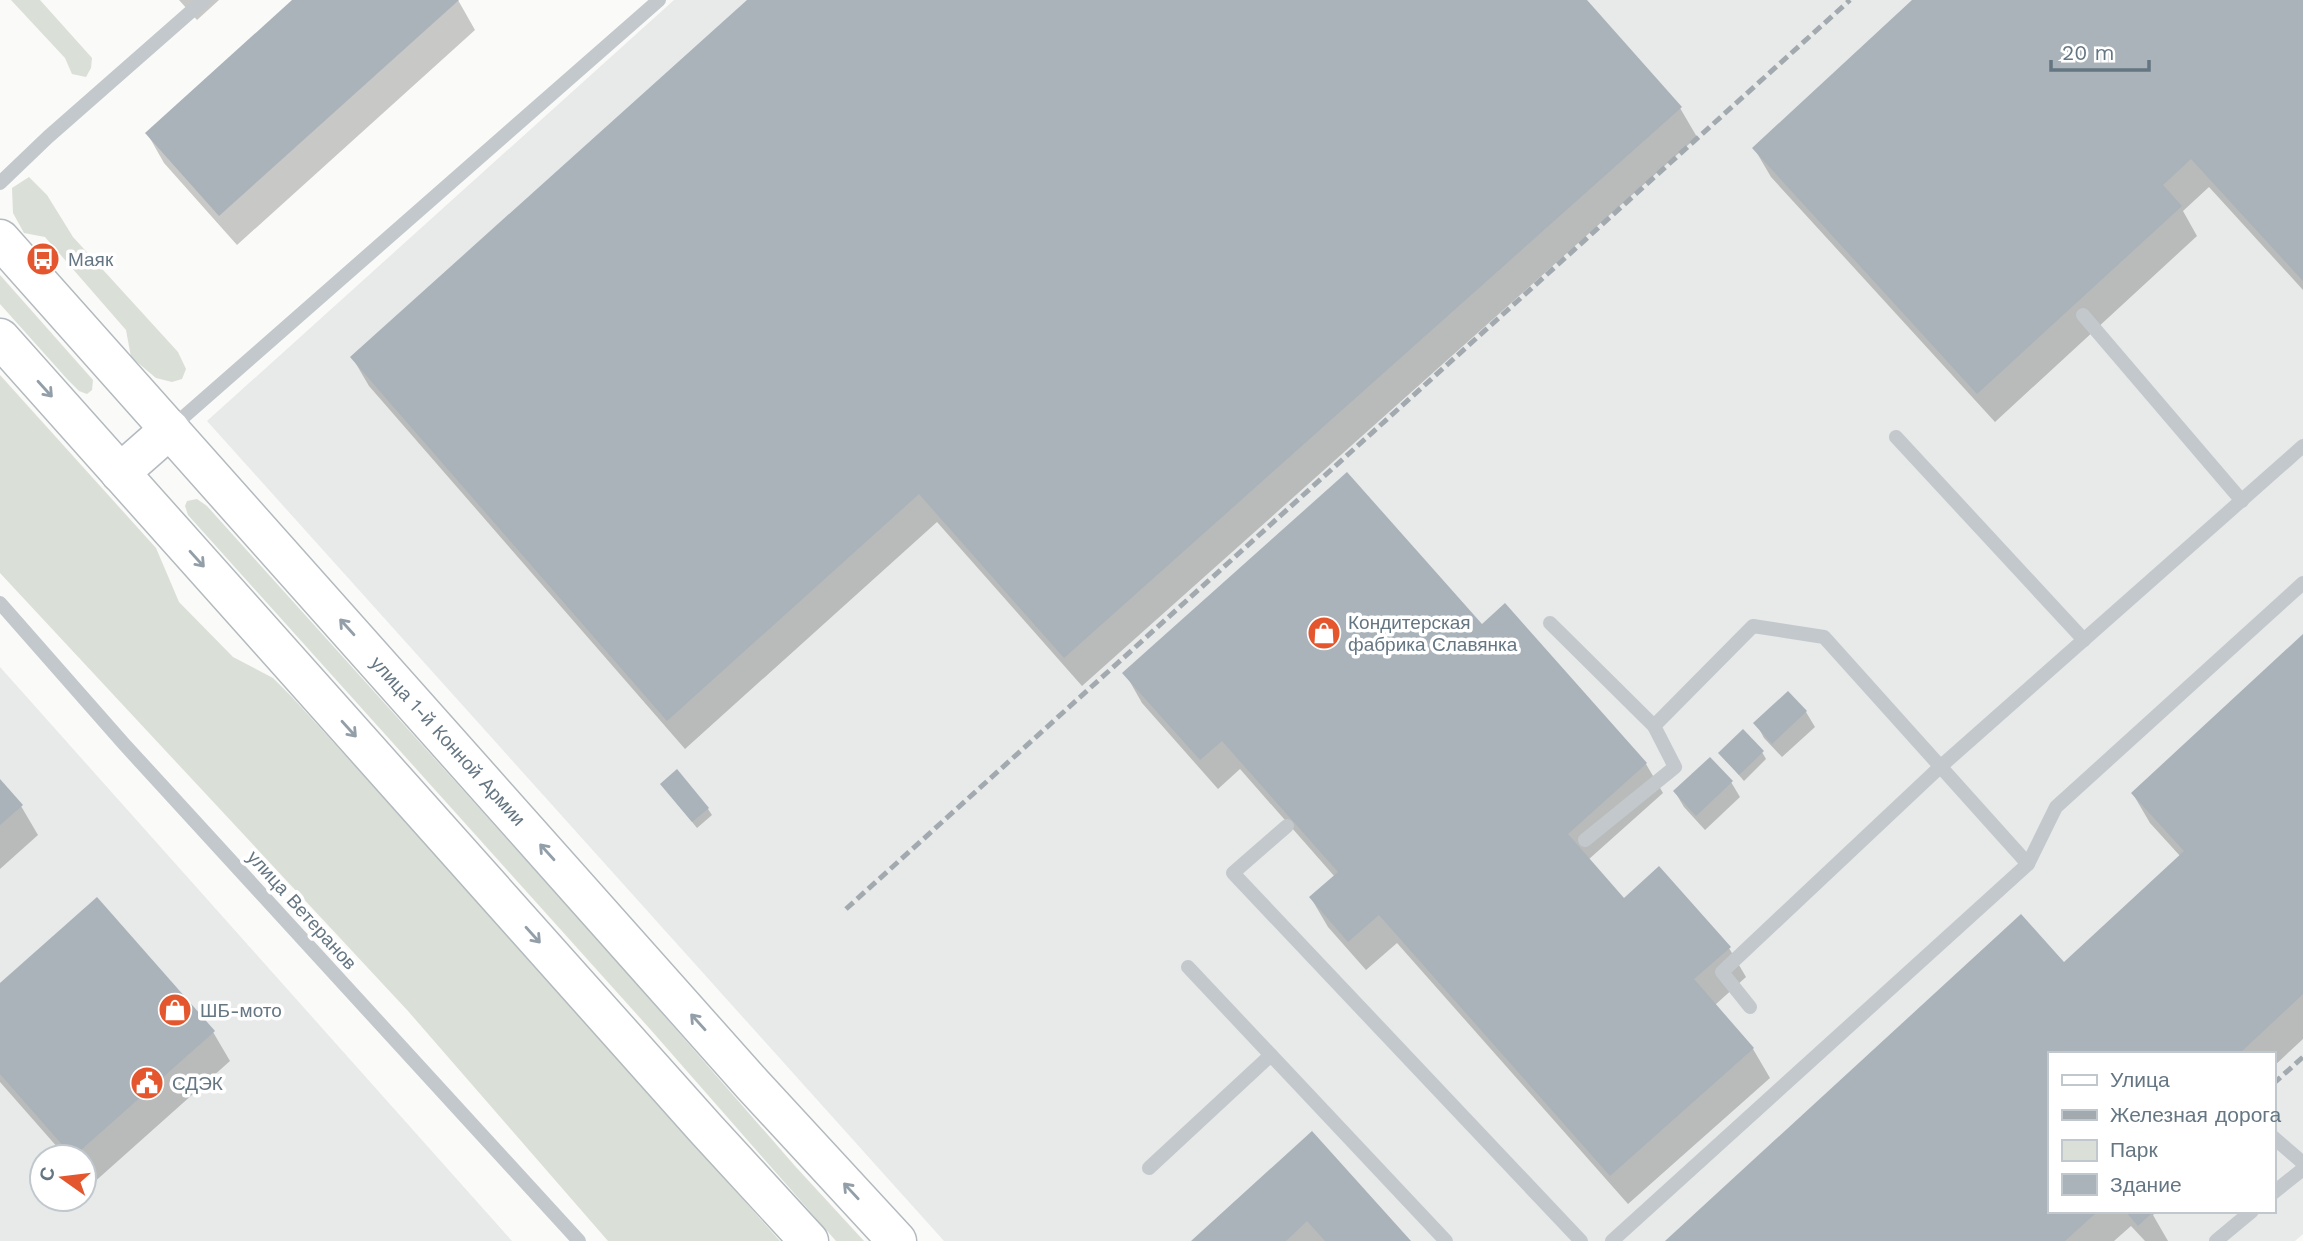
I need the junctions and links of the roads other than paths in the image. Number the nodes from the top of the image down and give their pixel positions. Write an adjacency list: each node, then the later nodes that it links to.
1 (204, 0): 3 (lane)
2 (659, 0): 7 (lane)
3 (0, 183)
4 (0, 239): 7 (main road, улица 1-й Конной Армии)
5 (2083, 316): 11 (lane)
6 (0, 338): 10 (main road, one-way to 10)
7 (170, 429): 10 (main road); 32 (main road, улица 1-й Конной Армии, one-way to 7)
8 (1896, 437): 15 (lane)
9 (2303, 446): 11 (lane)
10 (121, 473): 31 (main road, one-way to 31)
11 (2242, 501): 15 (lane)
12 (2303, 583): 20 (lane)
13 (0, 603): 30 (lane, улица Ветеранов)
14 (1550, 622): 16 (lane)
15 (2084, 640): 17 (lane)
16 (1654, 726): 17 (lane); 19 (lane)
17 (1940, 767): 20 (lane); 22 (lane)
18 (1287, 826): 34 (lane)
19 (1585, 841)
20 (2028, 864): 35 (lane)
21 (1188, 967): 23 (lane)
22 (1751, 1007)
23 (1271, 1055): 26 (lane); 33 (lane)
24 (2275, 1139): 25 (lane)
25 (2303, 1163)
26 (1149, 1168)
27 (2303, 1169): 28 (lane)
28 (2275, 1192)
29 (2250, 1213): 36 (lane)
30 (579, 1241)
31 (808, 1241)
32 (897, 1241)
33 (1446, 1241)
34 (1581, 1241)
35 (1612, 1241)
36 (2216, 1241)

